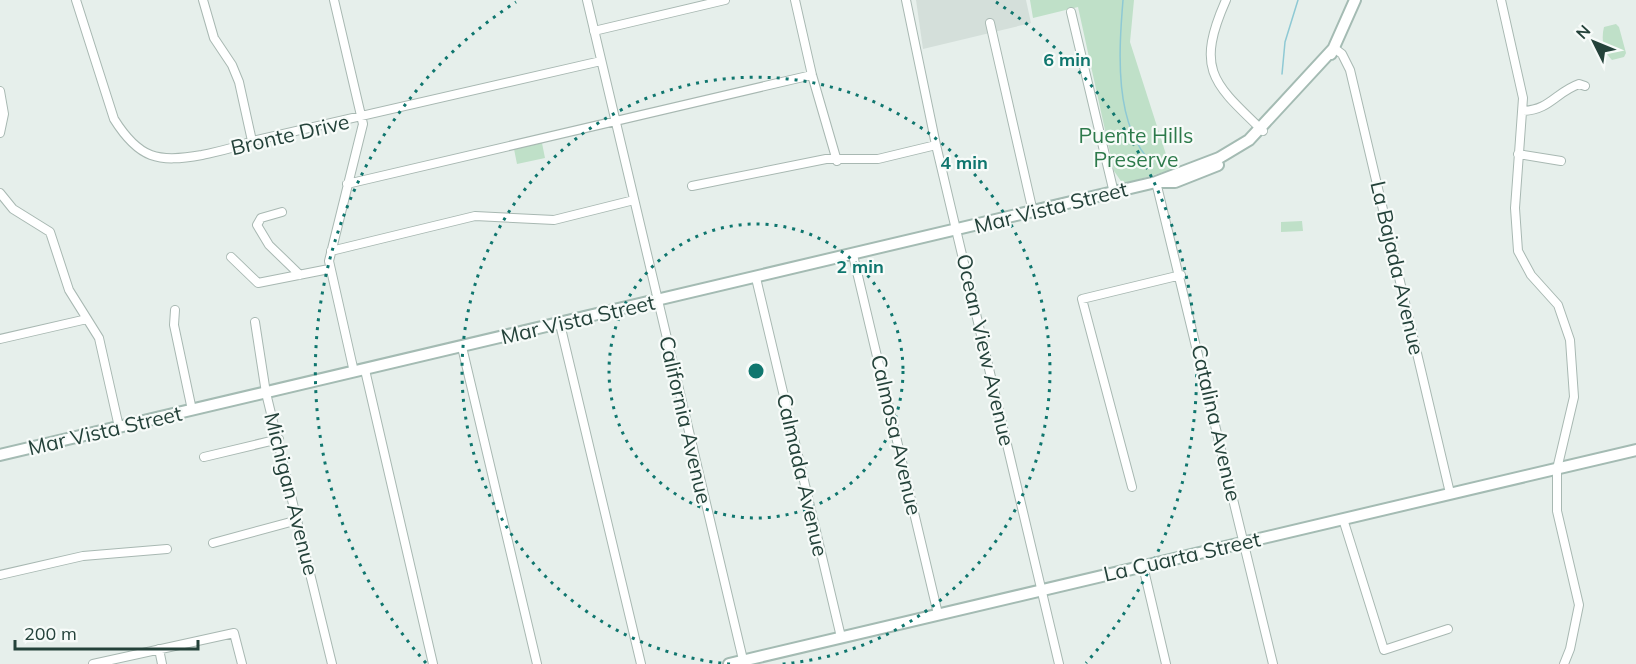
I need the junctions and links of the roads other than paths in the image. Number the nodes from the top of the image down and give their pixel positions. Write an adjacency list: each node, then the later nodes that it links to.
1 (76, 0): 24 (street, Bronte Drive)
2 (202, 0): 24 (street)
3 (334, 0): 20 (street)
4 (587, 0): 13 (street, California Avenue)
5 (725, 0): 13 (street)
6 (795, 0): 16 (street)
7 (906, 0): 25 (street, Ocean View Avenue)
8 (1226, 0): 22 (street)
9 (1355, 0): 14 (street, Mar Vista Street)
10 (1501, 0): 19 (street)
11 (1071, 12): 33 (street)
12 (990, 23): 36 (street)
13 (594, 31): 15 (street, California Avenue)
14 (1334, 48): 22 (street, Mar Vista Street); 63 (street, La Bajada Avenue)
15 (601, 61): 20 (street, Bronte Drive); 21 (street, California Avenue)
16 (812, 75): 21 (street); 27 (street)
17 (1585, 86): 19 (street)
18 (0, 91): 23 (street)
19 (1523, 111): 26 (street)
20 (362, 117): 24 (street, Bronte Drive); 30 (street)
21 (615, 121): 30 (street); 34 (street, California Avenue)
22 (1261, 130): 29 (street, Mar Vista Street)
23 (0, 133)
24 (252, 141)
25 (936, 145): 27 (street); 37 (street, Ocean View Avenue)
26 (1518, 154): 28 (street); 61 (street)
27 (837, 161): 31 (street)
28 (1561, 161)
29 (1156, 182): 33 (street, Mar Vista Street); 43 (street, Catalina Avenue)
30 (347, 184): 38 (street)
31 (692, 186)
32 (0, 193): 47 (street)
33 (1114, 193): 36 (street, Mar Vista Street)
34 (634, 200): 38 (street); 45 (street, California Avenue)
35 (282, 212): 42 (street)
36 (1033, 212): 37 (street, Mar Vista Street)
37 (958, 231): 39 (street, Mar Vista Street); 71 (street, Ocean View Avenue)
38 (331, 251): 41 (street)
39 (854, 255): 44 (street, Mar Vista Street); 72 (street, Calmosa Avenue)
40 (231, 257): 42 (street)
41 (329, 268): 42 (street); 53 (street)
42 (300, 275)
43 (1181, 275): 62 (street); 66 (street, Catalina Avenue)
44 (756, 278): 45 (street, Mar Vista Street); 74 (street, Calmada Avenue)
45 (657, 302): 49 (street, Mar Vista Street); 76 (street, California Avenue)
46 (175, 310): 55 (street)
47 (87, 319): 50 (street); 56 (street)
48 (255, 322): 54 (street, Michigan Avenue)
49 (560, 324): 51 (street, Mar Vista Street); 83 (street)
50 (0, 339)
51 (462, 347): 52 (street, Mar Vista Street); 82 (street)
52 (365, 370): 53 (street, Mar Vista Street); 81 (street)
53 (354, 372): 54 (street, Mar Vista Street)
54 (266, 393): 55 (street, Mar Vista Street); 57 (street, Michigan Avenue)
55 (192, 410): 56 (street, Mar Vista Street)
56 (119, 427): 59 (street, Mar Vista Street)
57 (279, 439): 60 (street); 65 (street, Michigan Avenue)
58 (1636, 450): 61 (street, La Cuarta Street)
59 (0, 455)
60 (204, 457)
61 (1557, 469): 63 (street, La Cuarta Street); 88 (street)
62 (1132, 487)
63 (1450, 493): 64 (street, La Cuarta Street)
64 (1343, 519): 66 (street, La Cuarta Street); 73 (street)
65 (298, 520): 67 (street); 80 (street, Michigan Avenue)
66 (1244, 542): 69 (street, La Cuarta Street); 87 (street, Catalina Avenue)
67 (213, 543)
68 (167, 549): 70 (street)
69 (1143, 566): 71 (street, La Cuarta Street); 86 (street)
70 (0, 575)
71 (1041, 589): 72 (street, La Cuarta Street); 85 (street, Ocean View Avenue)
72 (938, 614): 74 (street, La Cuarta Street)
73 (1448, 630)
74 (841, 637): 76 (street, La Cuarta Street)
75 (159, 649): 77 (street); 78 (street); 79 (street)
76 (743, 662): 84 (street, La Cuarta Street)
77 (93, 664)
78 (162, 664)
79 (242, 664)
80 (332, 664)
81 (434, 664)
82 (537, 664)
83 (641, 664)
84 (729, 664)
85 (1057, 664)
86 (1166, 664)
87 (1273, 664)
88 (1564, 664)

